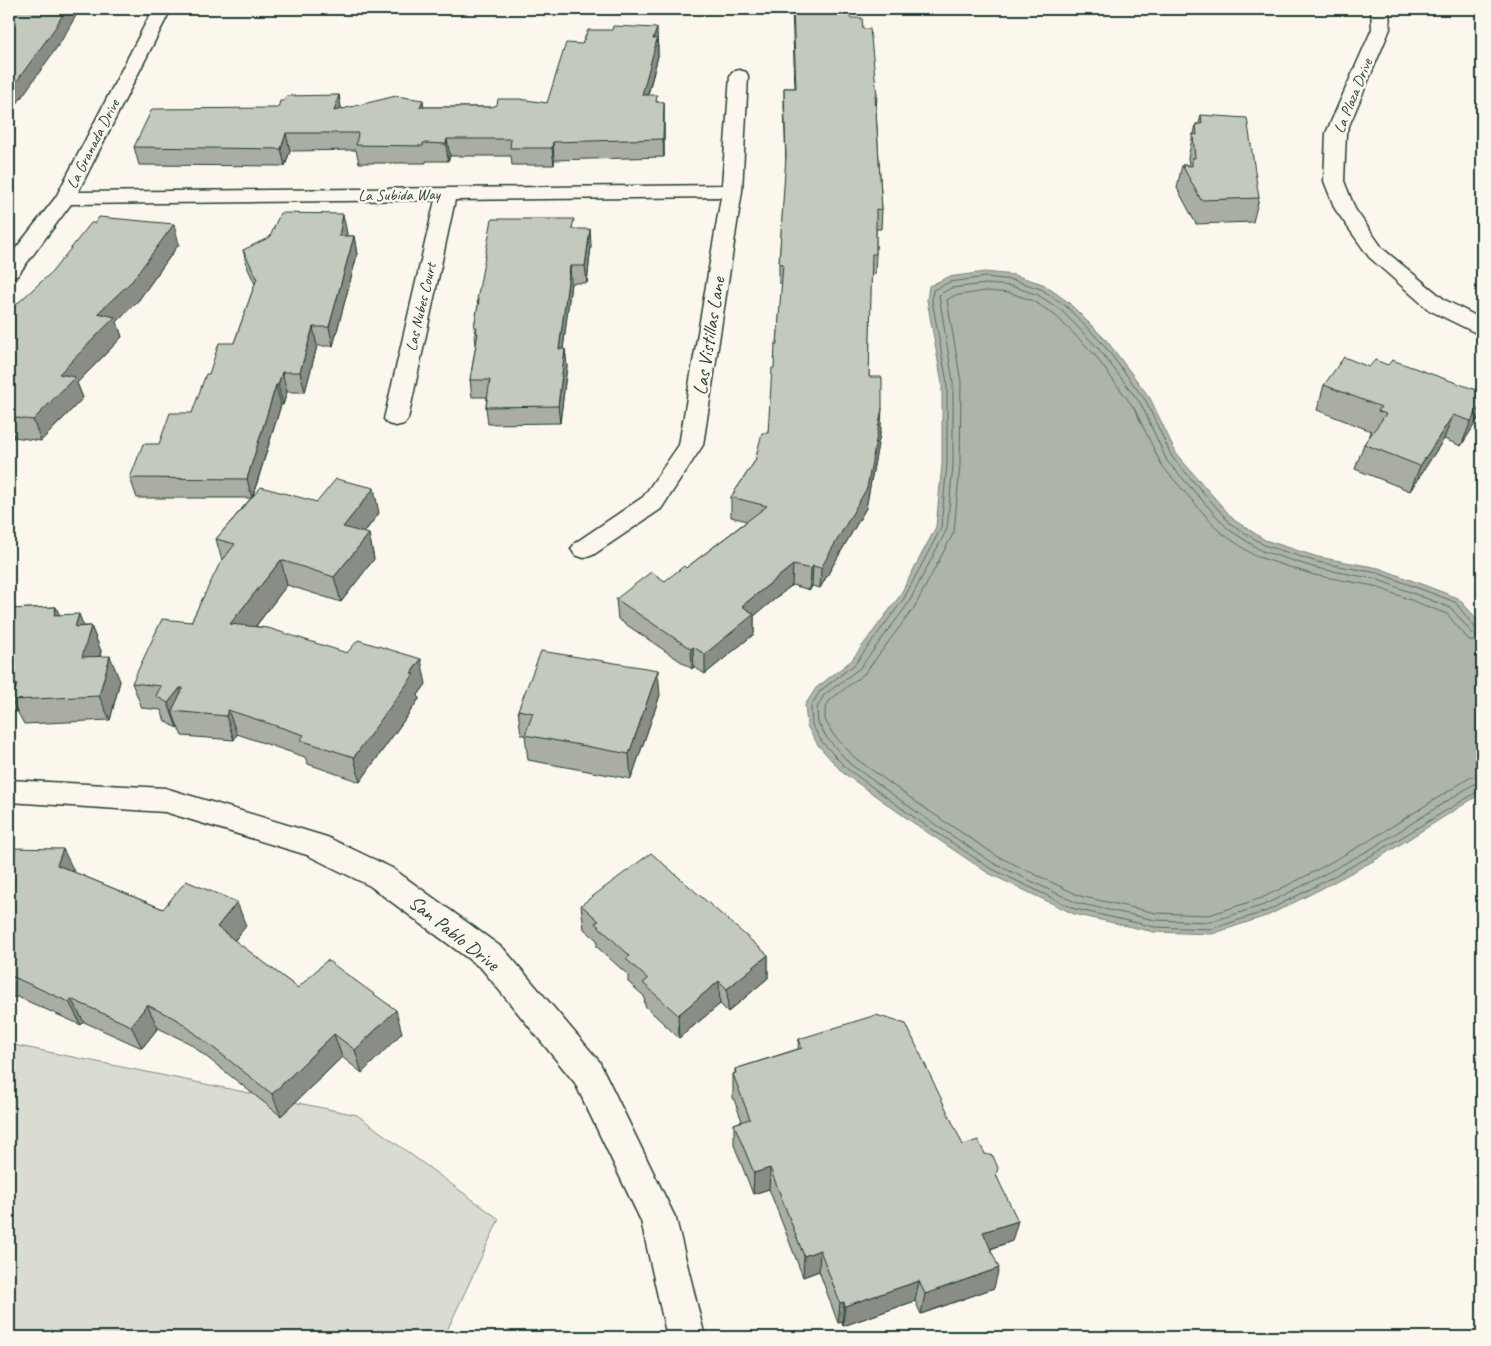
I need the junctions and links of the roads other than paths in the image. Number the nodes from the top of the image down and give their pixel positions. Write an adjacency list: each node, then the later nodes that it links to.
1 (162, 9): 6 (street, La Granada Drive)
2 (1380, 9): 8 (street, La Plaza Drive)
3 (739, 76): 4 (street, Las Vistillas Lane)
4 (732, 192): 5 (street, La Subida Way); 10 (street, Las Vistillas Lane)
5 (446, 195): 6 (street, La Subida Way); 9 (street, Las Nubes Court)
6 (65, 198): 7 (street, La Granada Drive)
7 (9, 271)
8 (1482, 328)
9 (396, 418)
10 (584, 549)
11 (9, 791): 12 (street, San Pablo Drive)
12 (686, 1337)

